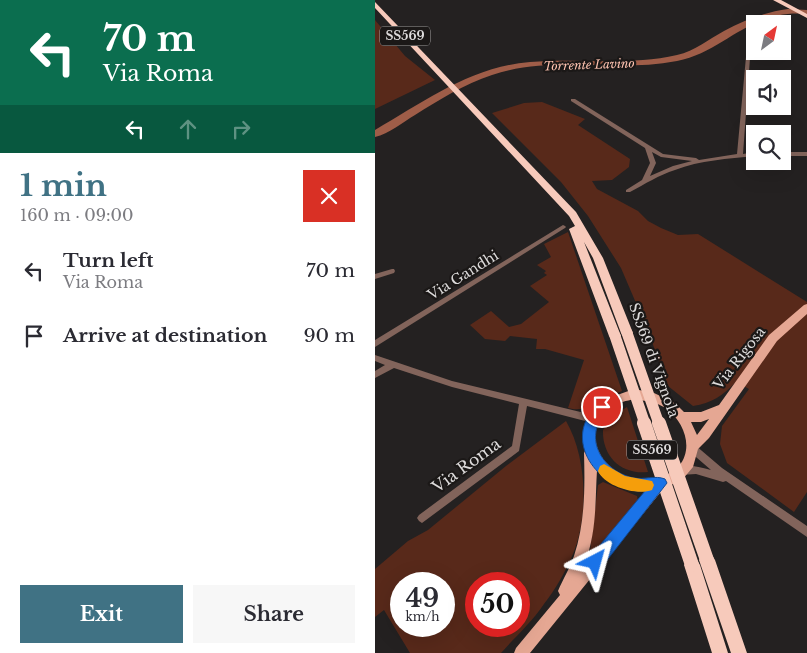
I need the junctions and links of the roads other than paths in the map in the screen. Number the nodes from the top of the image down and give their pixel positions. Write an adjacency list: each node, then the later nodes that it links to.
1 (776, 0): 5 (highway)
2 (786, 1): 4 (highway)
3 (375, 4): 35 (highway, SS569 di Vignola / SS569, bridge)
4 (807, 12)
5 (807, 16)
6 (748, 60): 12 (street)
7 (573, 100): 8 (street)
8 (648, 148): 13 (street); 14 (street)
9 (791, 154): 10 (street)
10 (807, 154)
11 (746, 155): 12 (street)
12 (740, 156): 13 (street)
13 (696, 160): 14 (street)
14 (645, 180): 15 (street)
15 (628, 191)
16 (563, 228): 20 (street, Via Gandhi)
17 (391, 271): 18 (street)
18 (375, 277)
19 (807, 308): 25 (main road, Via Rigosa)
20 (375, 344)
21 (375, 358): 22 (street)
22 (393, 364): 23 (street); 24 (street)
23 (375, 375)
24 (523, 402): 27 (street); 33 (street, Via Roma)
25 (721, 408): 26 (main road, Via Rigosa); 29 (main road, Via Rigosa)
26 (684, 417): 27 (main road); 29 (main road)
27 (593, 419): 28 (main road)
28 (590, 447): 32 (main road); 36 (main road)
29 (692, 448): 30 (main road); 31 (street)
30 (680, 471): 31 (street); 32 (main road)
31 (731, 482): 34 (street)
32 (660, 483): 36 (main road)
33 (422, 518)
34 (807, 532)
35 (700, 562): 38 (highway, SS569 di Vignola / SS569); 39 (highway, SS569 di Vignola / SS569)
36 (551, 616): 37 (main road)
37 (521, 653)
38 (720, 653)
39 (739, 653)

